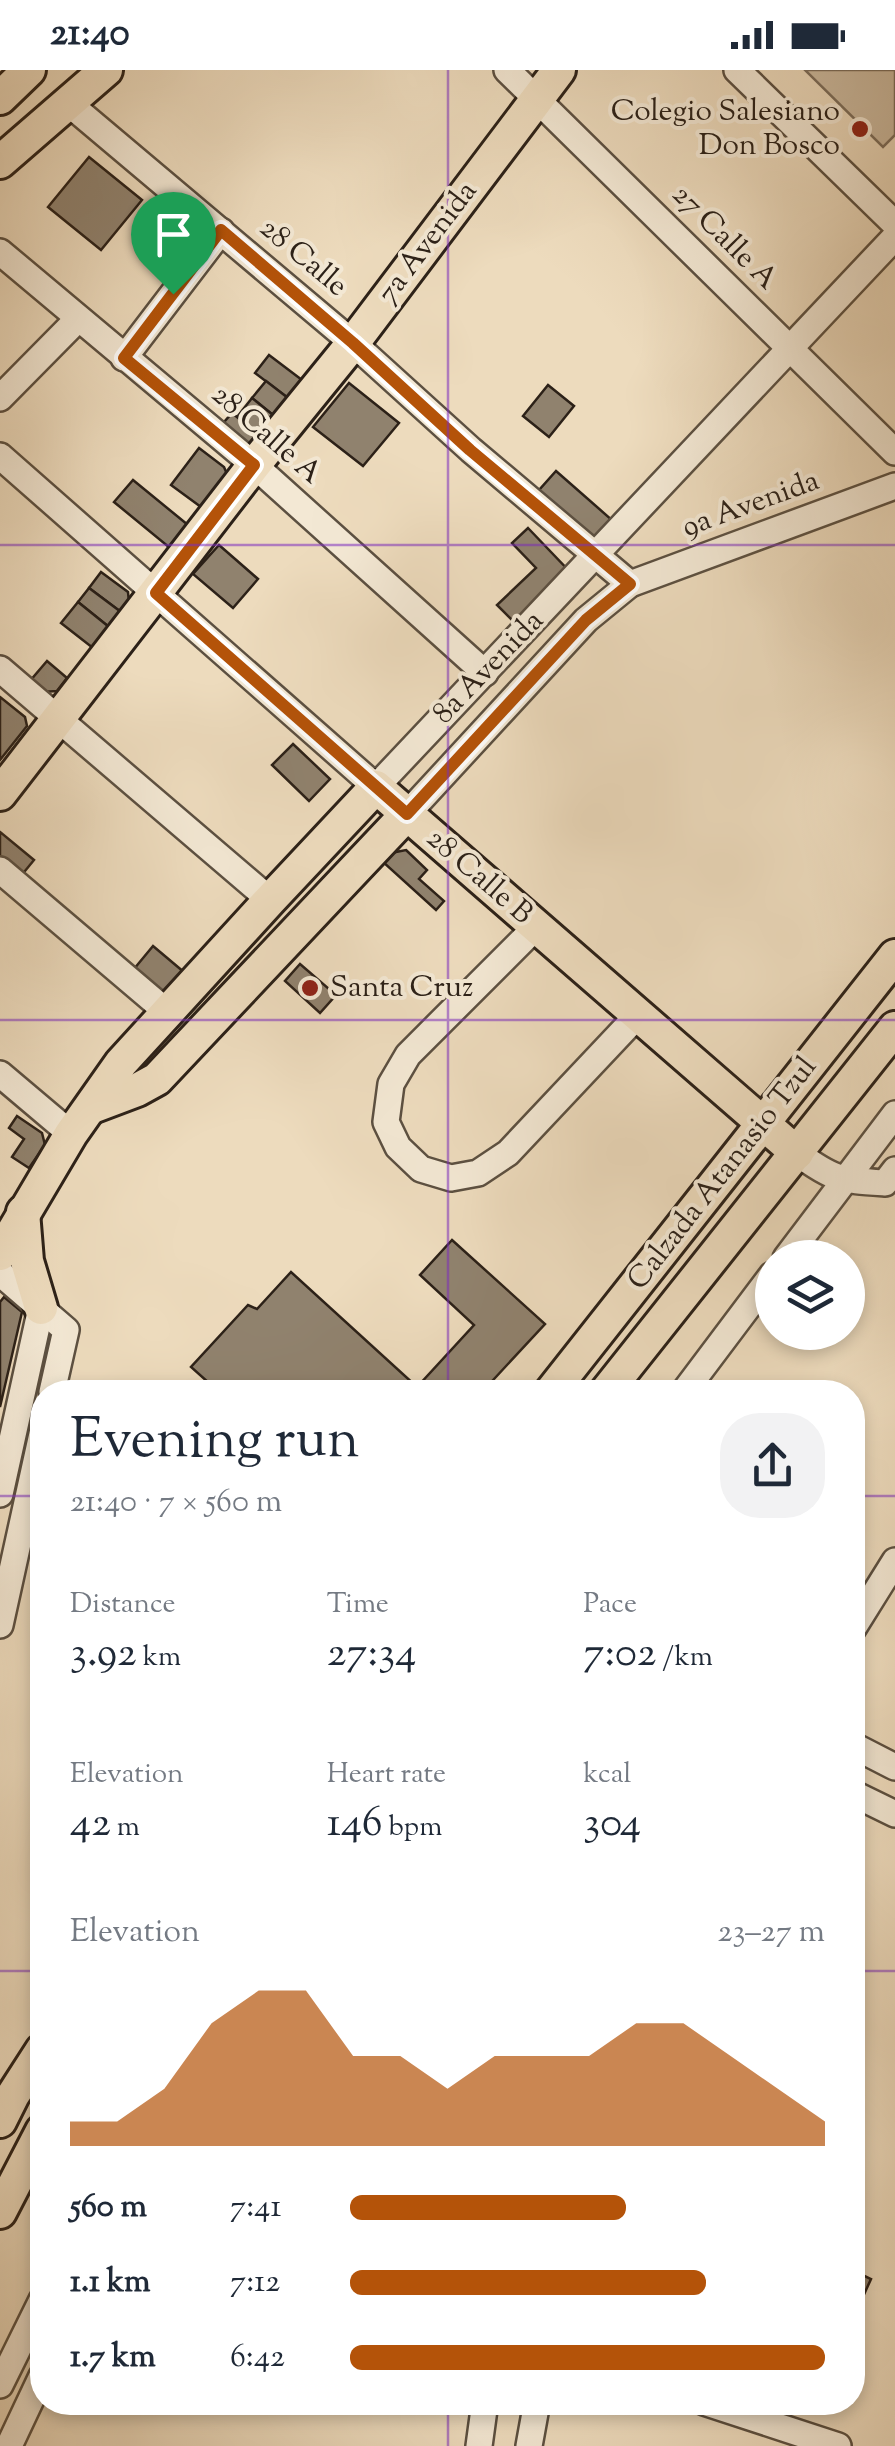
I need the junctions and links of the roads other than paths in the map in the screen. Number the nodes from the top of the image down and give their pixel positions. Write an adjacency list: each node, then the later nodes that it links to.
1 (30, 70): 6 (main road)
2 (106, 70): 8 (main road)
3 (507, 70): 7 (street, 27 Calle A)
4 (559, 70): 7 (main road, 7a Avenida)
5 (736, 70): 10 (street)
6 (0, 98)
7 (536, 98): 15 (main road, 7a Avenida); 16 (street, 27 Calle A)
8 (66, 102): 9 (main road); 11 (street, 28 Calle)
9 (0, 162)
10 (895, 224)
11 (221, 230): 15 (street, 28 Calle); 17 (street)
12 (895, 237): 16 (street, 8a Avenida)
13 (0, 252): 14 (street, 28 Calle A)
14 (78, 319): 17 (street, 28 Calle A); 18 (street)
15 (353, 343): 21 (main road, 7a Avenida); 23 (street, 28 Calle)
16 (791, 350): 19 (street, 27 Calle A); 23 (street, 8a Avenida)
17 (124, 358): 21 (street, 28 Calle A)
18 (0, 398)
19 (895, 452)
20 (0, 456): 25 (street, 28 Calle B)
21 (254, 465): 25 (main road, 7a Avenida); 27 (street, 28 Calle A)
22 (895, 486): 24 (street, 9a Avenida)
23 (596, 555): 24 (street, 28 Calle); 27 (street, 8a Avenida)
24 (630, 584): 31 (street, 8a Avenida)
25 (156, 593): 28 (main road, 7a Avenida); 29 (street, 28 Calle B)
26 (0, 669): 28 (street)
27 (484, 673): 29 (street, 8a Avenida)
28 (58, 719): 30 (main road, 7a Avenida); 33 (street)
29 (376, 788): 31 (main road, 28 Calle B); 33 (main road, 8a Avenida)
30 (0, 794)
31 (407, 814): 34 (main road, 28 Calle B); 40 (main road, 8a Avenida)
32 (0, 870): 36 (street)
33 (270, 900): 36 (main road, 8a Avenida)
34 (536, 926): 37 (main road, 28 Calle B); 37 (street)
35 (895, 956): 42 (main road, Calzada Atanasio Tzul)
36 (167, 1012): 40 (main road, 8a Avenida)
37 (638, 1015): 42 (main road, 28 Calle B)
38 (895, 1028): 44 (main road, Calzada Atanasio Tzul)
39 (0, 1074): 43 (street)
40 (92, 1107): 43 (main road, 8a Avenida)
41 (895, 1114): 46 (street)
42 (763, 1123): 44 (main road, 28 Calle B); 54 (main road, Calzada Atanasio Tzul)
43 (70, 1134): 47 (main road, 8a Avenida)
44 (797, 1153): 46 (street, 28 Calle B); 55 (main road, Calzada Atanasio Tzul)
45 (890, 1176): 46 (street, 28 Calle B)
46 (844, 1181): 48 (street)
47 (24, 1212): 49 (main road, 8a Avenida); 52 (main road)
48 (800, 1240)
49 (0, 1254)
50 (0, 1273): 52 (street)
51 (755, 1298): 56 (street)
52 (41, 1308): 53 (street); 57 (street)
53 (55, 1380)
54 (561, 1380)
55 (616, 1380)
56 (693, 1380)
57 (1, 1488)
58 (30, 1489): 61 (street)
59 (895, 1561): 60 (street)
60 (865, 1609)
61 (0, 1625)
62 (865, 1752): 63 (street)
63 (895, 1767)
64 (865, 1799): 65 (street)
65 (895, 1814)
66 (30, 2067): 67 (main road)
67 (4, 2103)
68 (30, 2152): 69 (main road)
69 (0, 2212)
70 (30, 2324): 71 (street)
71 (0, 2385)
72 (30, 2401): 76 (street)
73 (483, 2415): 77 (street)
74 (534, 2415): 78 (street)
75 (744, 2415): 79 (street)
76 (9, 2446)
77 (479, 2446)
78 (528, 2446)
79 (838, 2446)

